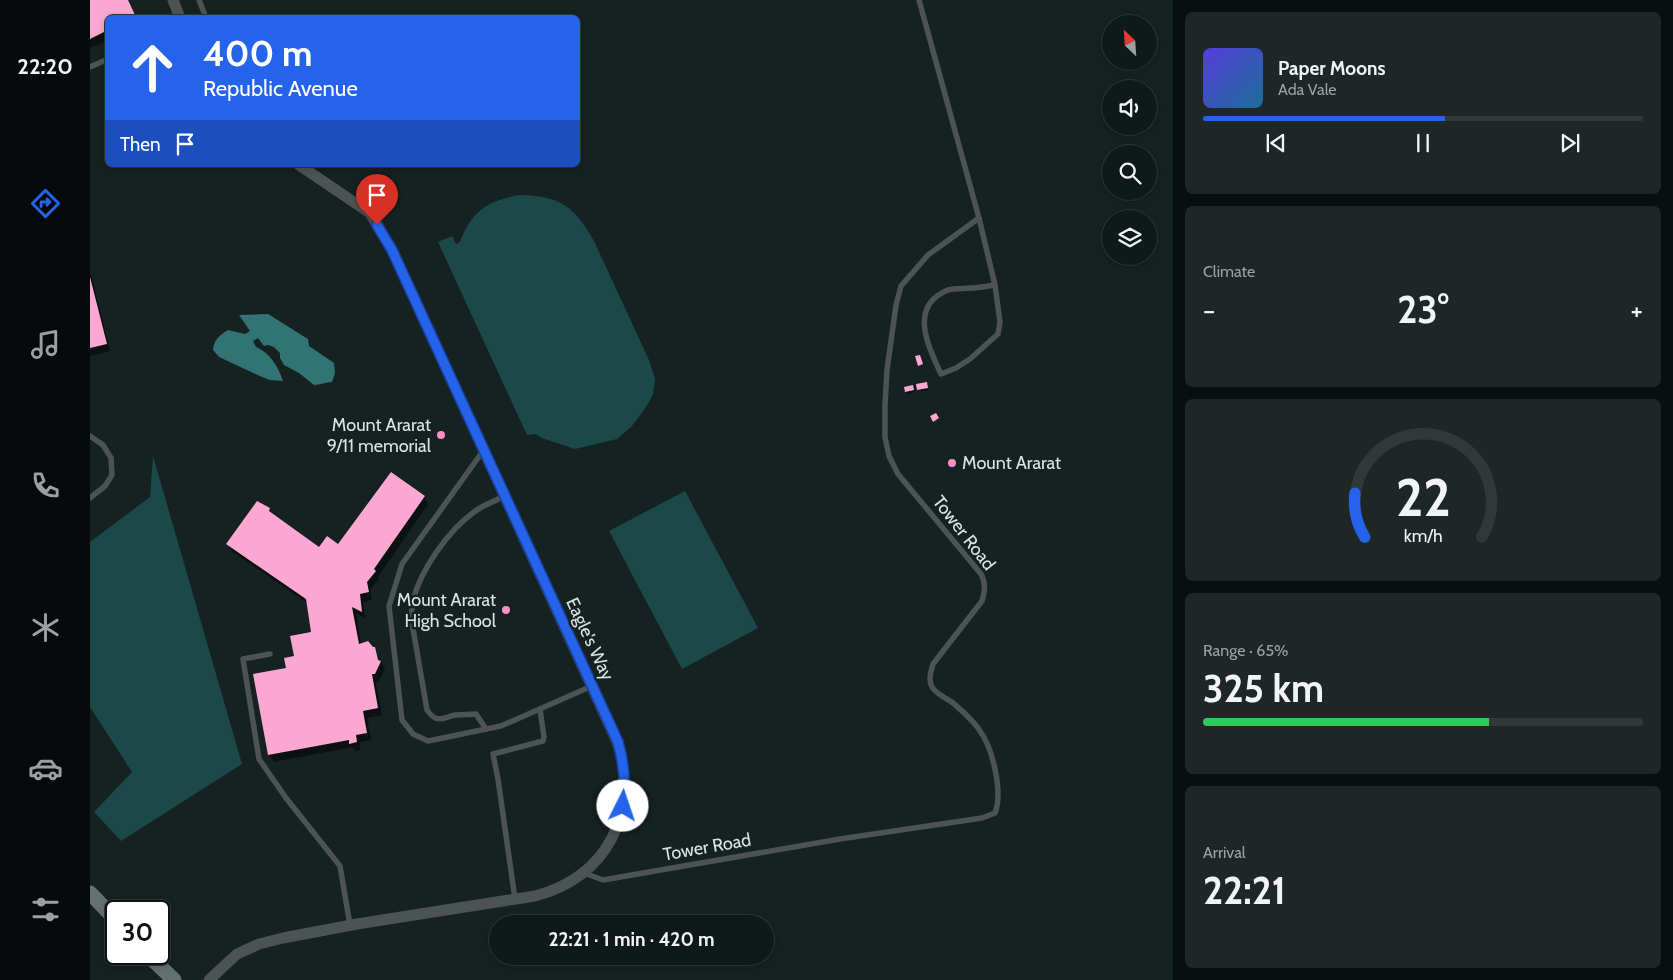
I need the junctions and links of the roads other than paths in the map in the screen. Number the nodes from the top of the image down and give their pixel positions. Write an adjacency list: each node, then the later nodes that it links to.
1 (173, 0): 4 (street)
2 (199, 0): 5 (lane)
3 (919, 0): 9 (lane)
4 (179, 15)
5 (205, 15)
6 (105, 60): 7 (lane)
7 (90, 67)
8 (302, 167): 12 (street, Eagle's Way)
9 (979, 218): 10 (lane); 19 (lane, Tower Road)
10 (995, 285): 10 (lane)
11 (90, 436): 14 (lane)
12 (483, 451): 13 (street, Eagle's Way); 18 (lane)
13 (505, 496): 16 (street, Eagle's Way); 18 (lane)
14 (90, 498)
15 (270, 654): 23 (lane)
16 (592, 686): 17 (lane); 19 (street, Eagle's Way)
17 (540, 709): 18 (lane); 20 (lane)
18 (486, 729)
19 (584, 873): 20 (street, Eagle's Way)
20 (515, 899): 23 (street, Eagle's Way)
21 (93, 902): 22 (main road)
22 (105, 911)
23 (350, 925): 26 (street, Eagle's Way)
24 (159, 965): 25 (main road)
25 (174, 980)
26 (209, 980)

